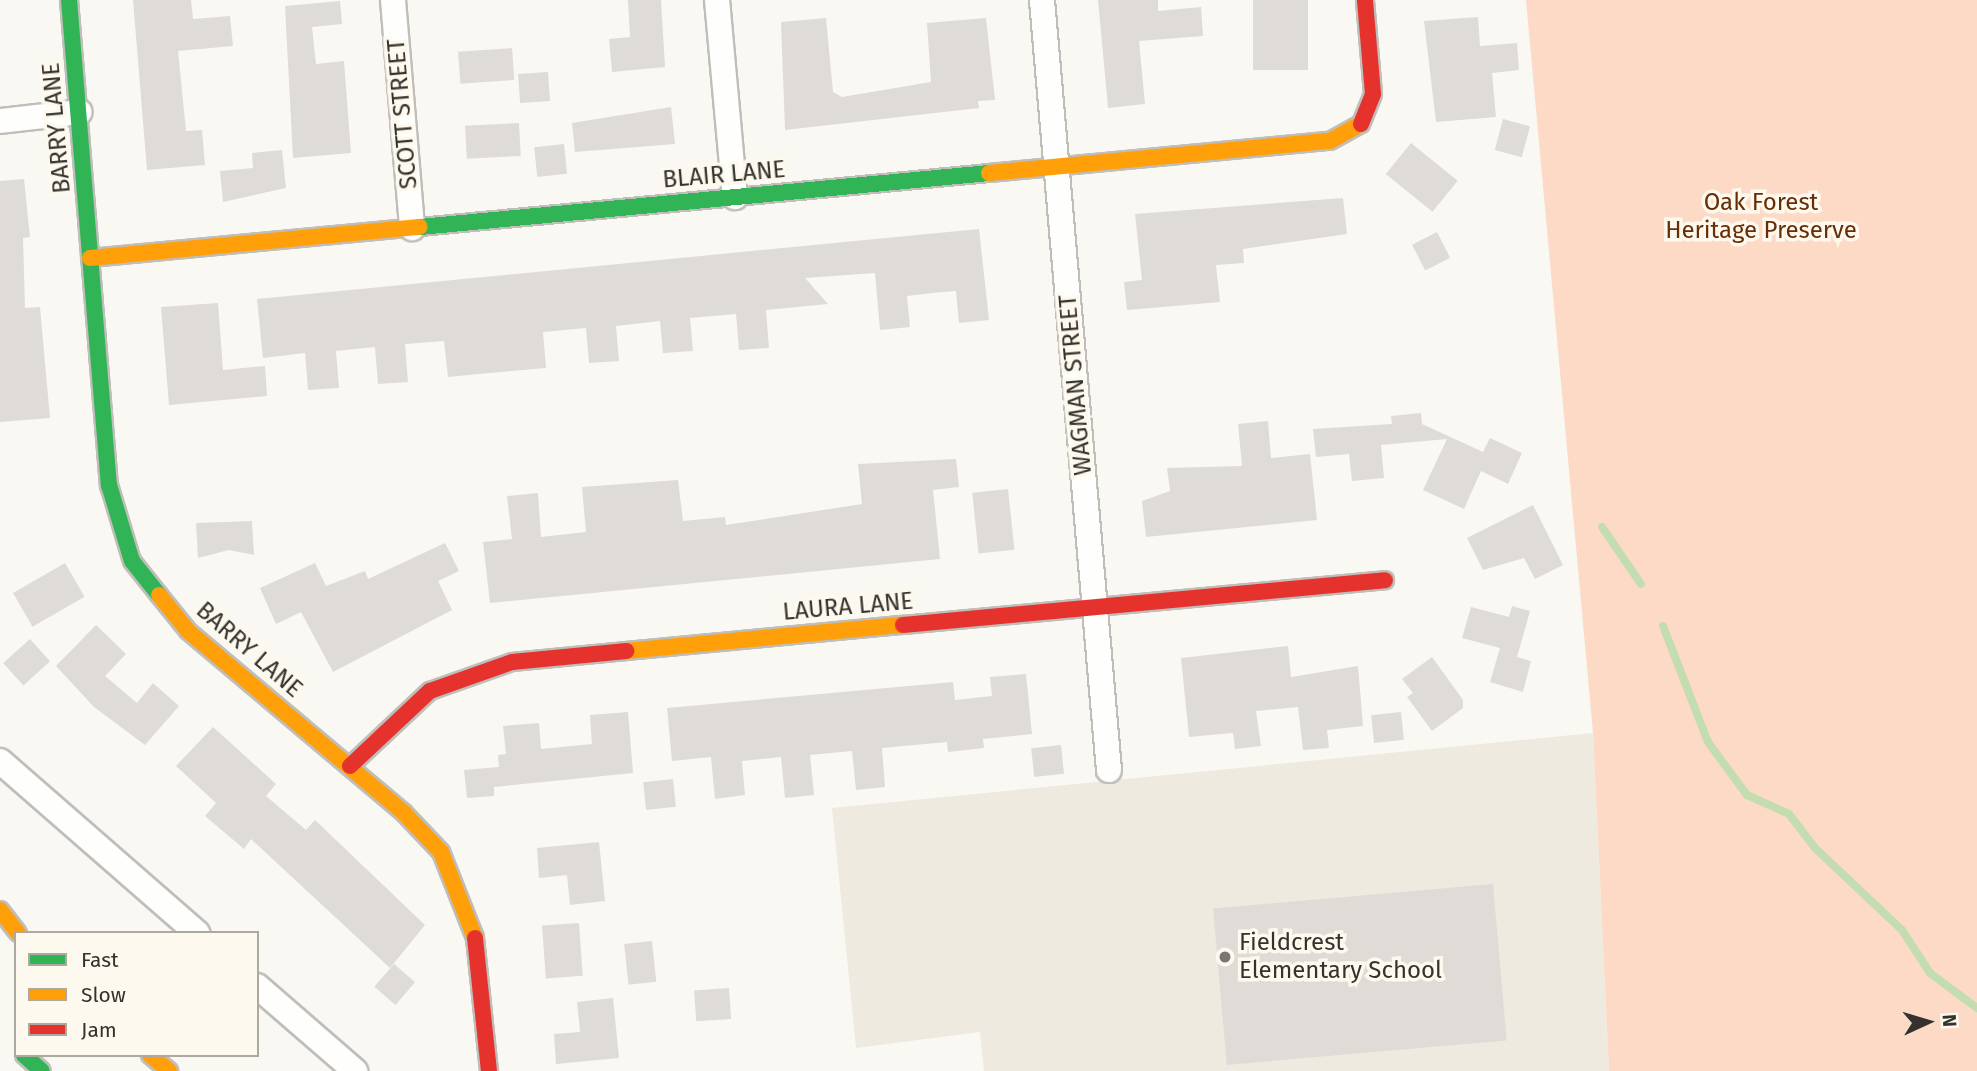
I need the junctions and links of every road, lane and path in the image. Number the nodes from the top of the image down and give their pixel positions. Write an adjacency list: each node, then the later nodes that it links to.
1 (69, 0): 6 (main road, BARRY LANE)
2 (393, 0): 10 (street, SCOTT STREET)
3 (717, 0): 9 (street)
4 (1042, 0): 8 (street, WAGMAN STREET)
5 (1365, 0): 8 (main road, BLAIR LANE)
6 (79, 112): 7 (street); 11 (main road, BARRY LANE)
7 (0, 121)
8 (1056, 166): 9 (main road, BLAIR LANE); 13 (street, WAGMAN STREET)
9 (734, 197): 10 (main road, BLAIR LANE)
10 (412, 228): 11 (main road, BLAIR LANE)
11 (90, 258): 15 (main road, BARRY LANE)
12 (1385, 580): 13 (main road, LAURA LANE)
13 (1097, 607): 15 (main road, LAURA LANE); 16 (street, WAGMAN STREET)
14 (0, 761): 20 (street)
15 (350, 766): 28 (main road, BARRY LANE)
16 (1109, 770)
17 (0, 910): 19 (main road)
18 (0, 927): 21 (main road)
19 (16, 931)
20 (195, 931)
21 (14, 939)
22 (259, 988): 27 (street)
23 (26, 1057): 25 (main road)
24 (152, 1057): 26 (main road)
25 (42, 1071)
26 (169, 1071)
27 (355, 1071)
28 (489, 1071)

